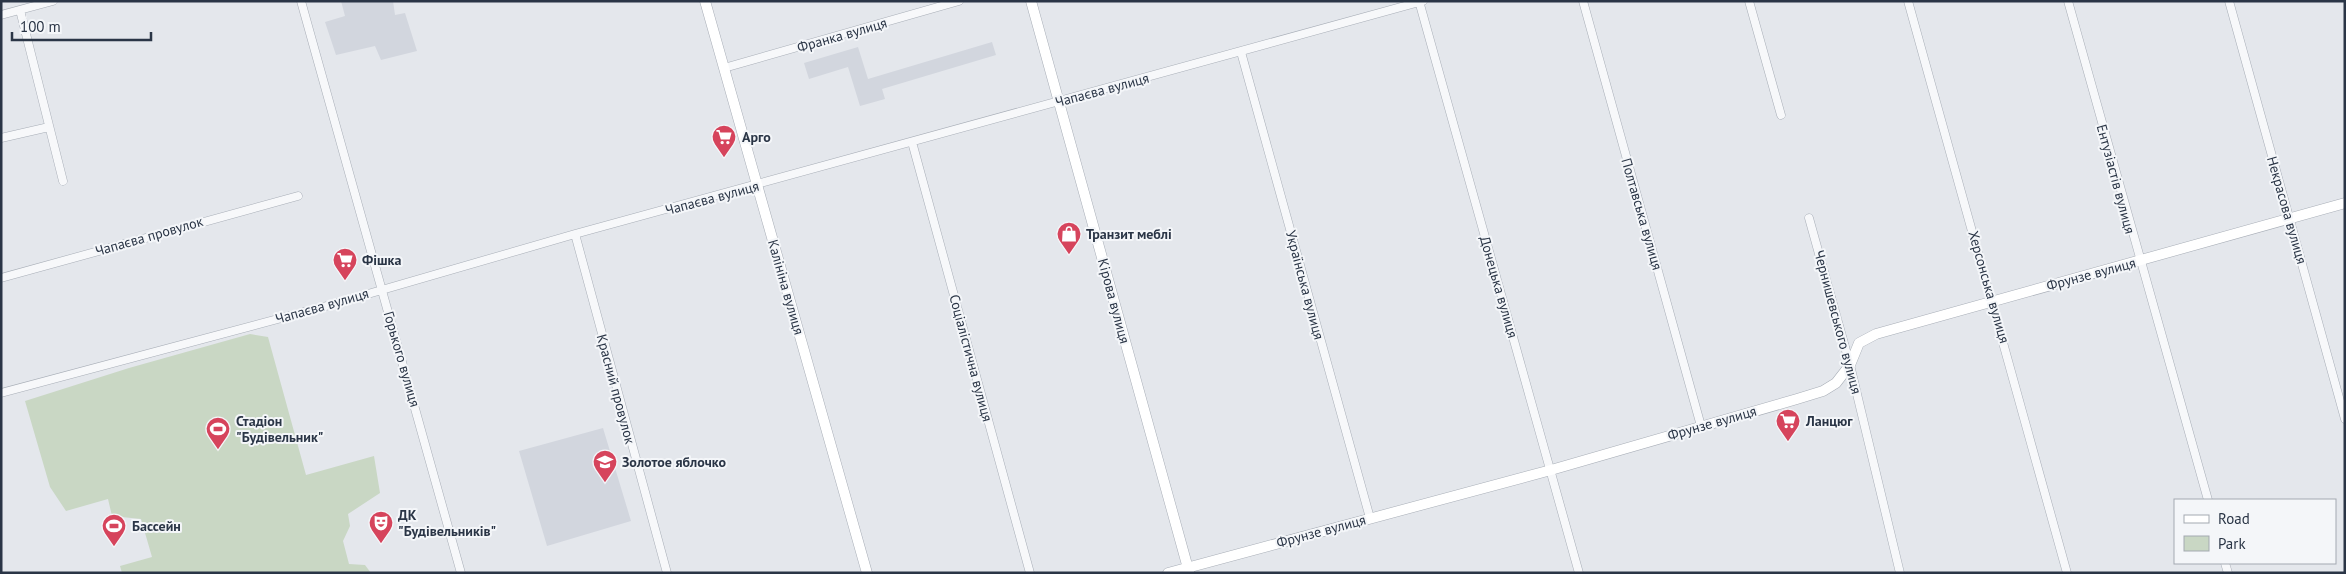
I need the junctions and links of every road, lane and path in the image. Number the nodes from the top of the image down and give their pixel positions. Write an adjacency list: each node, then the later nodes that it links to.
1 (53, 1): 12 (street)
2 (301, 1): 30 (street, Горького вулиця)
3 (705, 1): 15 (street, Калініна вулиця)
4 (959, 1): 15 (street, Франка вулиця)
5 (1031, 1): 16 (street, Кірова вулиця)
6 (1582, 1): 35 (street, Полтавська вулиця)
7 (1749, 1): 17 (street)
8 (1908, 1): 31 (street, Херсонська вулиця)
9 (2068, 1): 28 (street, Ентузіастів вулиця)
10 (2229, 1): 26 (street, Некрасова вулиця)
11 (1420, 2): 14 (street, Чапаєва вулиця); 36 (street, Донецька вулиця)
12 (20, 10): 13 (street); 18 (street)
13 (1, 15)
14 (1241, 52): 16 (street, Чапаєва вулиця); 38 (street, Українська вулиця)
15 (724, 68): 22 (street, Калініна вулиця)
16 (1060, 102): 20 (street, Чапаєва вулиця); 39 (street, Кірова вулиця)
17 (1781, 115)
18 (49, 127): 19 (street); 21 (street)
19 (1, 138)
20 (912, 142): 22 (street, Чапаєва вулиця); 43 (street, Соціалістична вулиця)
21 (63, 181)
22 (758, 186): 27 (street, Чапаєва вулиця); 42 (street, Калініна вулиця)
23 (298, 196): 29 (street, Чапаєва провулок)
24 (2345, 203): 26 (street, Фрунзе вулиця)
25 (1809, 218): 32 (street, Чернишевського вулиця)
26 (2290, 219): 28 (street, Фрунзе вулиця); 34 (street, Некрасова вулиця)
27 (575, 234): 30 (street, Чапаєва вулиця); 41 (street, Красний провулок)
28 (2139, 261): 31 (street, Фрунзе вулиця); 37 (street, Ентузіастів вулиця)
29 (1, 278)
30 (382, 288): 33 (street, Чапаєва вулиця); 40 (street, Горького вулиця)
31 (1993, 301): 32 (street, Фрунзе вулиця); 47 (street, Херсонська вулиця)
32 (1850, 365): 35 (street, Фрунзе вулиця); 46 (street, Чернишевського вулиця)
33 (1, 394)
34 (2345, 419)
35 (1701, 426): 36 (street, Фрунзе вулиця)
36 (1551, 470): 38 (street, Фрунзе вулиця); 45 (street, Донецька вулиця)
37 (2208, 499)
38 (1370, 518): 39 (street, Фрунзе вулиця)
39 (1188, 570): 44 (street, Фрунзе вулиця)
40 (461, 573)
41 (667, 573)
42 (868, 573)
43 (1030, 573)
44 (1168, 573)
45 (1579, 573)
46 (1900, 573)
47 (2067, 573)

